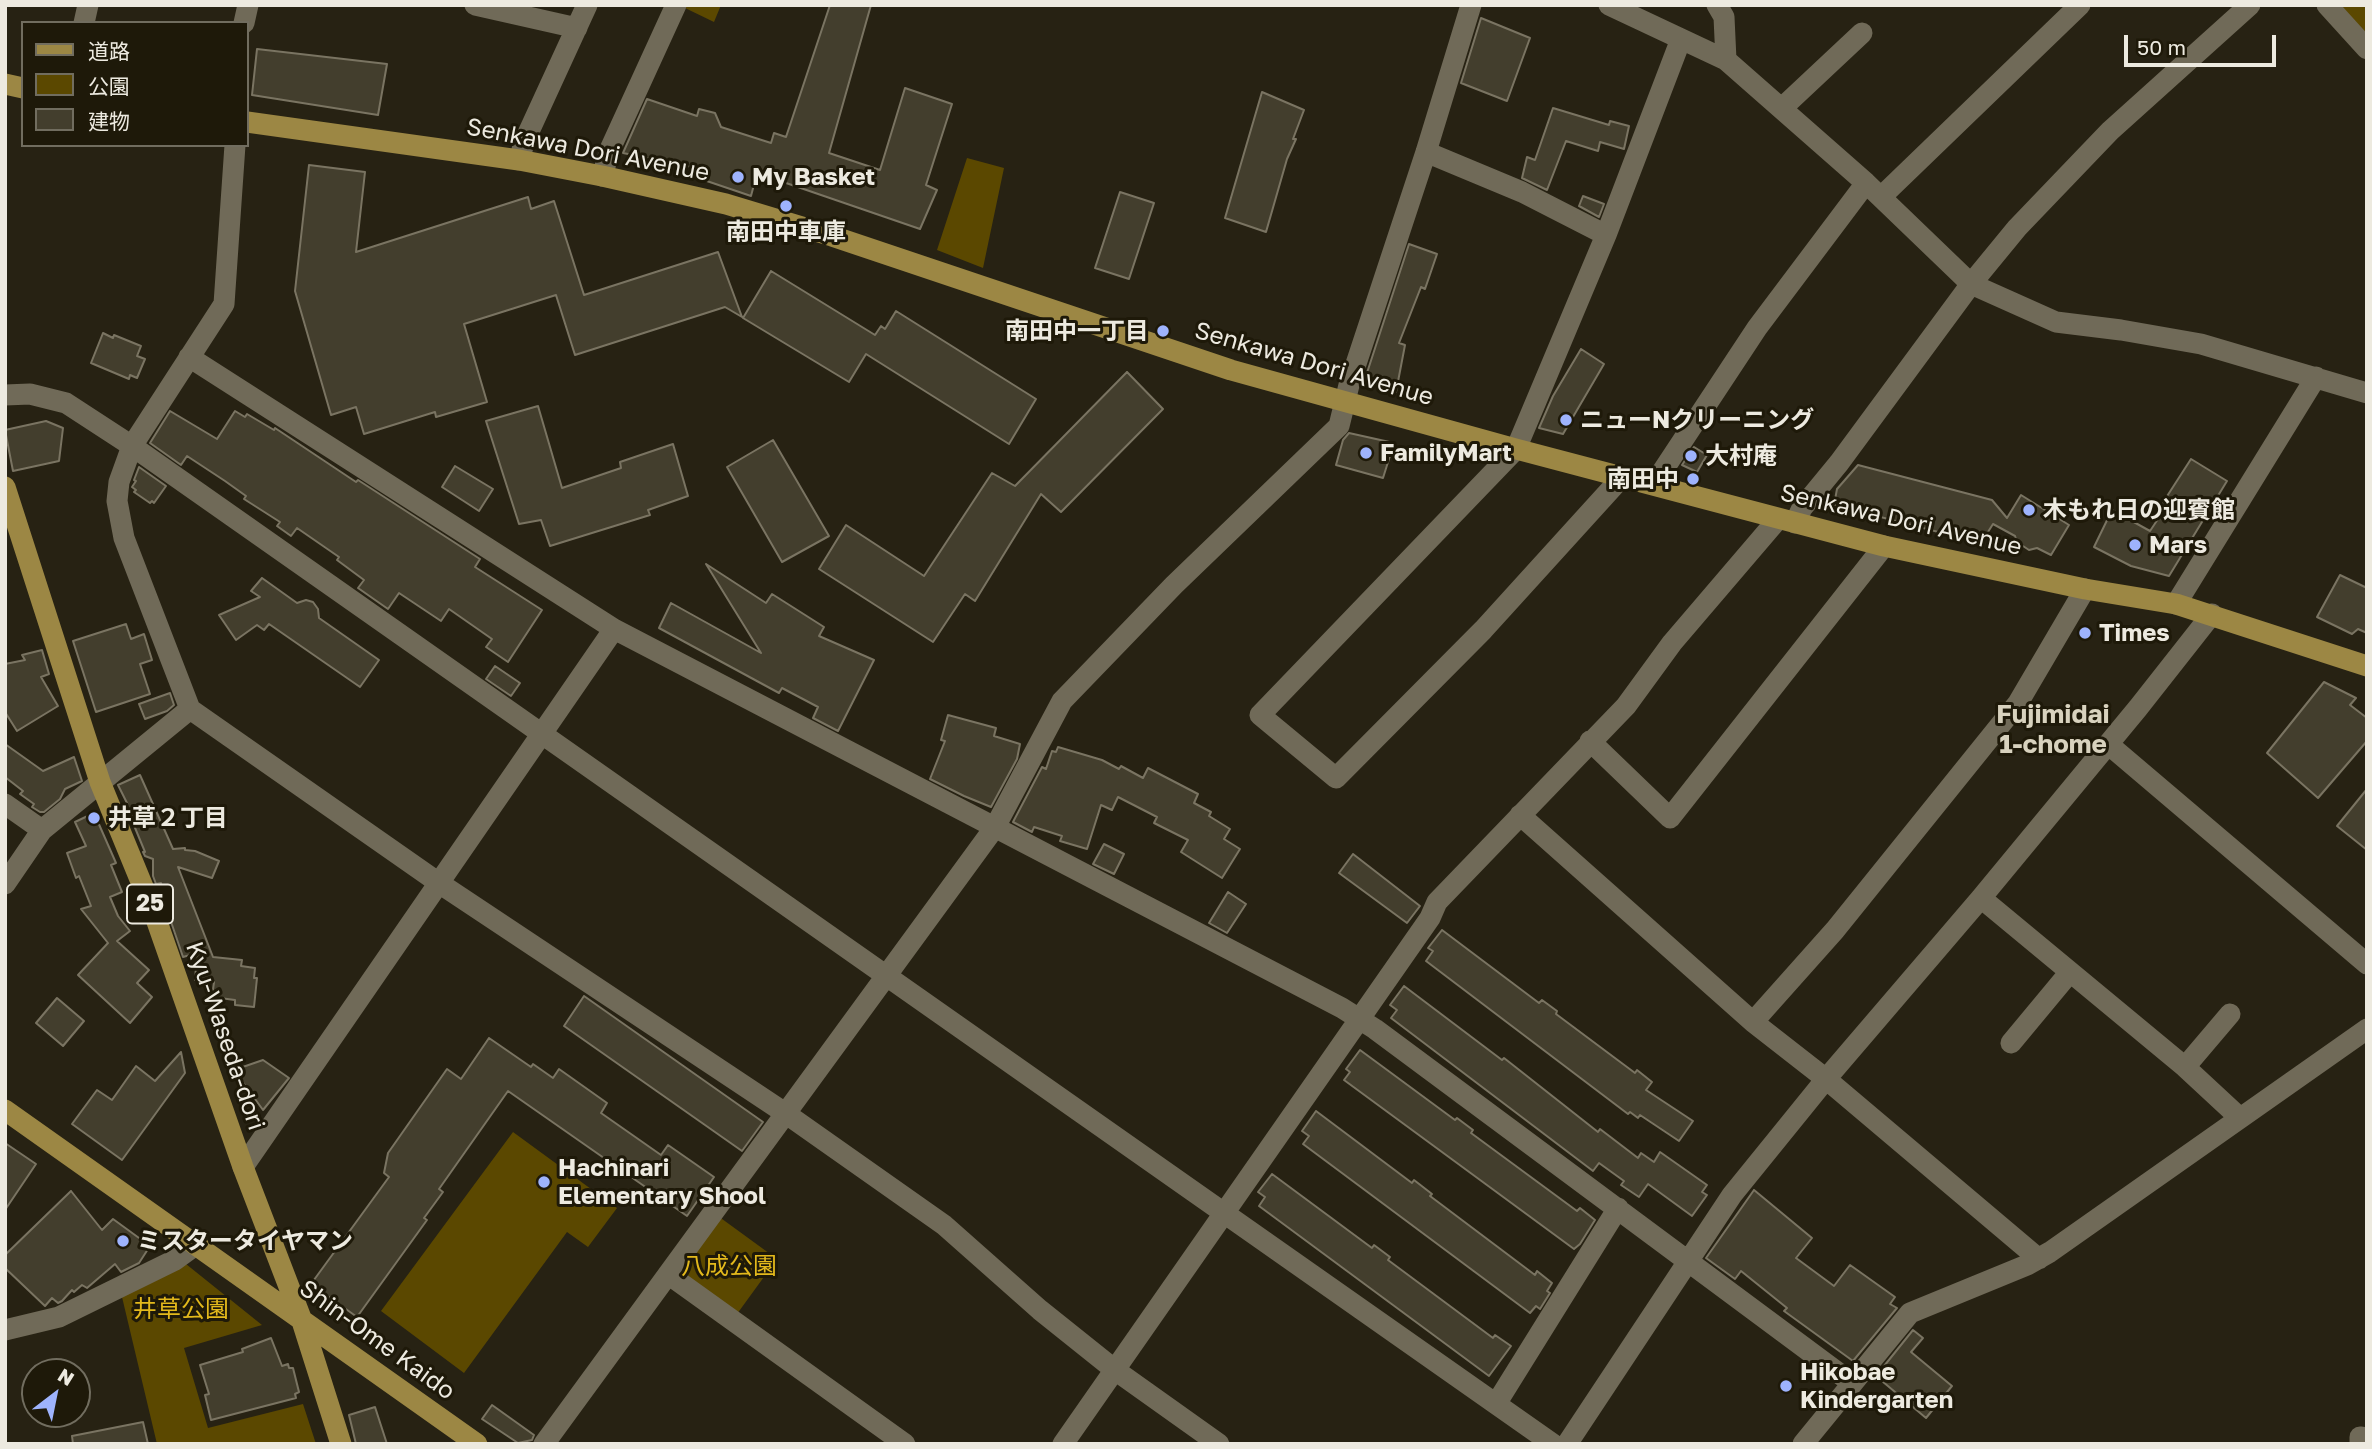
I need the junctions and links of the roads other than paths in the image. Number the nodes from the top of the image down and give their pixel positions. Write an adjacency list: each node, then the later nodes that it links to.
1 (475, 5): 10 (street)
2 (587, 5): 10 (street)
3 (676, 5): 20 (street)
4 (1471, 5): 18 (street)
5 (1609, 5): 12 (street)
6 (1717, 5): 14 (street)
7 (2080, 5): 21 (street)
8 (2250, 5): 23 (street)
9 (2327, 5): 13 (street)
10 (577, 28): 19 (street)
11 (1862, 33): 15 (street)
12 (1681, 39): 14 (street); 22 (street)
13 (2367, 49)
14 (1726, 60): 15 (street)
15 (1782, 108): 21 (street)
16 (248, 122): 19 (main road, Senkawa Dori Avenue)
17 (235, 147): 24 (street)
18 (1426, 152): 22 (street); 28 (street)
19 (519, 160): 20 (main road, Senkawa Dori Avenue)
20 (602, 176): 28 (main road, Senkawa Dori Avenue)
21 (1873, 190): 23 (street); 32 (street)
22 (1606, 235): 30 (street)
23 (1971, 284): 25 (street); 34 (street)
24 (189, 358): 29 (street); 39 (street)
25 (2316, 377): 26 (street); 37 (street)
26 (2367, 393)
27 (5, 395): 29 (street)
28 (1346, 402): 30 (main road, Senkawa Dori Avenue); 48 (street)
29 (132, 446): 41 (street); 42 (street)
30 (1516, 449): 31 (main road, Senkawa Dori Avenue); 31 (street)
31 (1622, 477): 32 (main road, Senkawa Dori Avenue)
32 (1654, 484): 34 (main road, Senkawa Dori Avenue)
33 (5, 487): 45 (main road, Kyu-Waseda-dori / 25)
34 (1787, 521): 35 (main road, Senkawa Dori Avenue); 43 (street)
35 (1884, 545): 36 (main road, Senkawa Dori Avenue); 43 (street)
36 (2085, 589): 37 (main road, Senkawa Dori Avenue); 58 (street)
37 (2176, 604): 38 (main road, Senkawa Dori Avenue)
38 (2212, 614): 40 (main road, Senkawa Dori Avenue); 44 (street)
39 (614, 629): 42 (street); 48 (street)
40 (2367, 666)
41 (190, 709): 45 (street); 50 (street)
42 (541, 732): 50 (street); 55 (street)
43 (1590, 741): 47 (street)
44 (2108, 744): 52 (street); 53 (street)
45 (100, 782): 49 (street); 66 (main road, Kyu-Waseda-dori / 25)
46 (5, 804): 49 (street)
47 (1520, 815): 57 (street); 58 (street)
48 (995, 827): 55 (street); 57 (street)
49 (42, 830): 51 (street)
50 (439, 883): 64 (street); 66 (street)
51 (5, 884)
52 (1981, 898): 54 (street); 62 (street)
53 (2367, 964)
54 (2070, 972): 60 (street); 61 (street)
55 (886, 975): 64 (street); 68 (street)
56 (2230, 1014): 61 (street)
57 (1359, 1018): 67 (street); 68 (street)
58 (1753, 1022): 62 (street)
59 (2365, 1034): 65 (street)
60 (2011, 1042)
61 (2185, 1067): 65 (street)
62 (1826, 1079): 70 (street); 71 (street)
63 (5, 1110): 69 (main road, Shin-Ome Kaido)
64 (785, 1113): 72 (street); 75 (street)
65 (2240, 1118): 71 (street)
66 (243, 1167): 73 (main road, Kyu-Waseda-dori / 25)
67 (1618, 1208): 70 (street); 77 (street)
68 (1224, 1213): 75 (street); 77 (street)
69 (197, 1244): 73 (main road, Shin-Ome Kaido); 74 (street)
70 (1688, 1259): 76 (street); 86 (street)
71 (2039, 1259): 76 (street)
72 (668, 1274): 81 (street); 82 (street)
73 (301, 1318): 79 (main road, Kyu-Waseda-dori / 25); 80 (main road, Shin-Ome Kaido)
74 (5, 1330)
75 (1115, 1370): 83 (street); 84 (street)
76 (1852, 1382): 87 (street)
77 (1496, 1404): 85 (street)
78 (2367, 1438): 88 (street)
79 (341, 1444)
80 (477, 1444)
81 (544, 1444)
82 (905, 1444)
83 (1063, 1444)
84 (1219, 1444)
85 (1553, 1444)
86 (1567, 1444)
87 (1803, 1444)
88 (2360, 1444)

